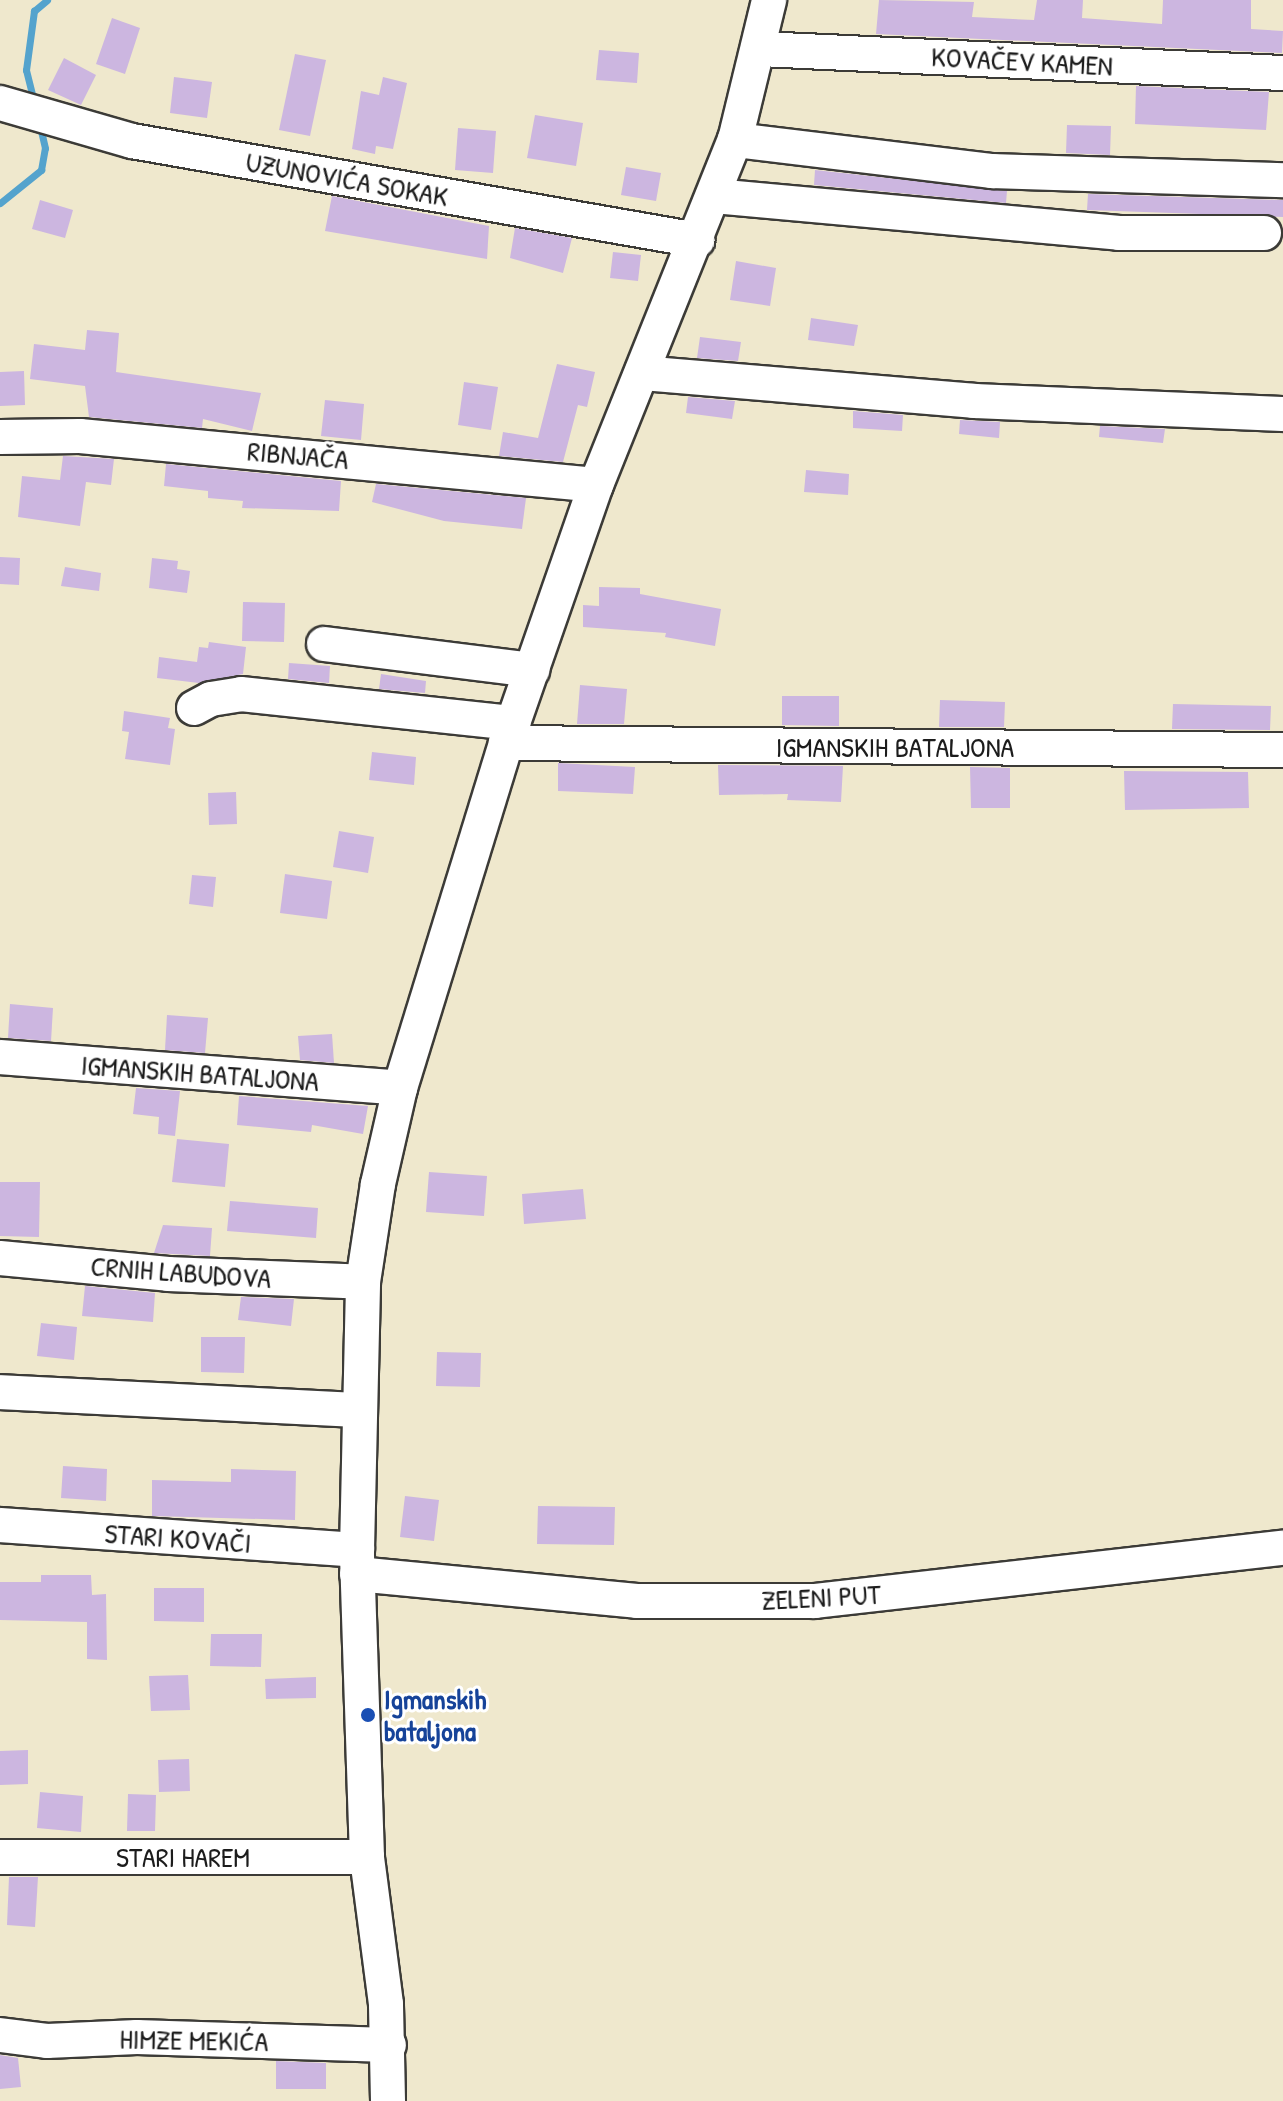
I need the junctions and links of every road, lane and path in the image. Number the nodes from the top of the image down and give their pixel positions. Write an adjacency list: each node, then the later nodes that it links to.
1 (769, 0): 2 (street)
2 (760, 49): 3 (street, KOVAČEV KAMEN); 5 (street)
3 (1283, 73)
4 (0, 103): 9 (street, UZUNOVIĆA SOKAK)
5 (735, 140): 6 (street); 7 (street)
6 (1283, 180)
7 (714, 196): 8 (street); 9 (street)
8 (1264, 233)
9 (697, 240): 10 (street)
10 (642, 373): 11 (street); 13 (street)
11 (1283, 414)
12 (0, 437): 13 (street, RIBNJAČA)
13 (596, 485): 15 (street)
14 (324, 644): 15 (street)
15 (532, 670): 17 (street)
16 (194, 708): 17 (street, IGMANSKIH BATALJONA)
17 (510, 733): 18 (street, IGMANSKIH BATALJONA); 20 (street)
18 (1283, 750)
19 (0, 1057): 20 (street, IGMANSKIH BATALJONA)
20 (400, 1088): 22 (street)
21 (0, 1258): 22 (street, CRNIH LABUDOVA)
22 (363, 1282): 24 (street)
23 (0, 1392): 24 (street)
24 (360, 1410): 27 (street)
25 (0, 1525): 27 (street, STARI KOVAČI)
26 (1283, 1548): 27 (street, ZELENI PUT)
27 (357, 1562): 29 (street)
28 (0, 1857): 29 (street, STARI HAREM)
29 (367, 1857): 31 (street)
30 (0, 2035): 31 (street, HIMZE MEKIĆA)
31 (389, 2045): 32 (street)
32 (388, 2101)

